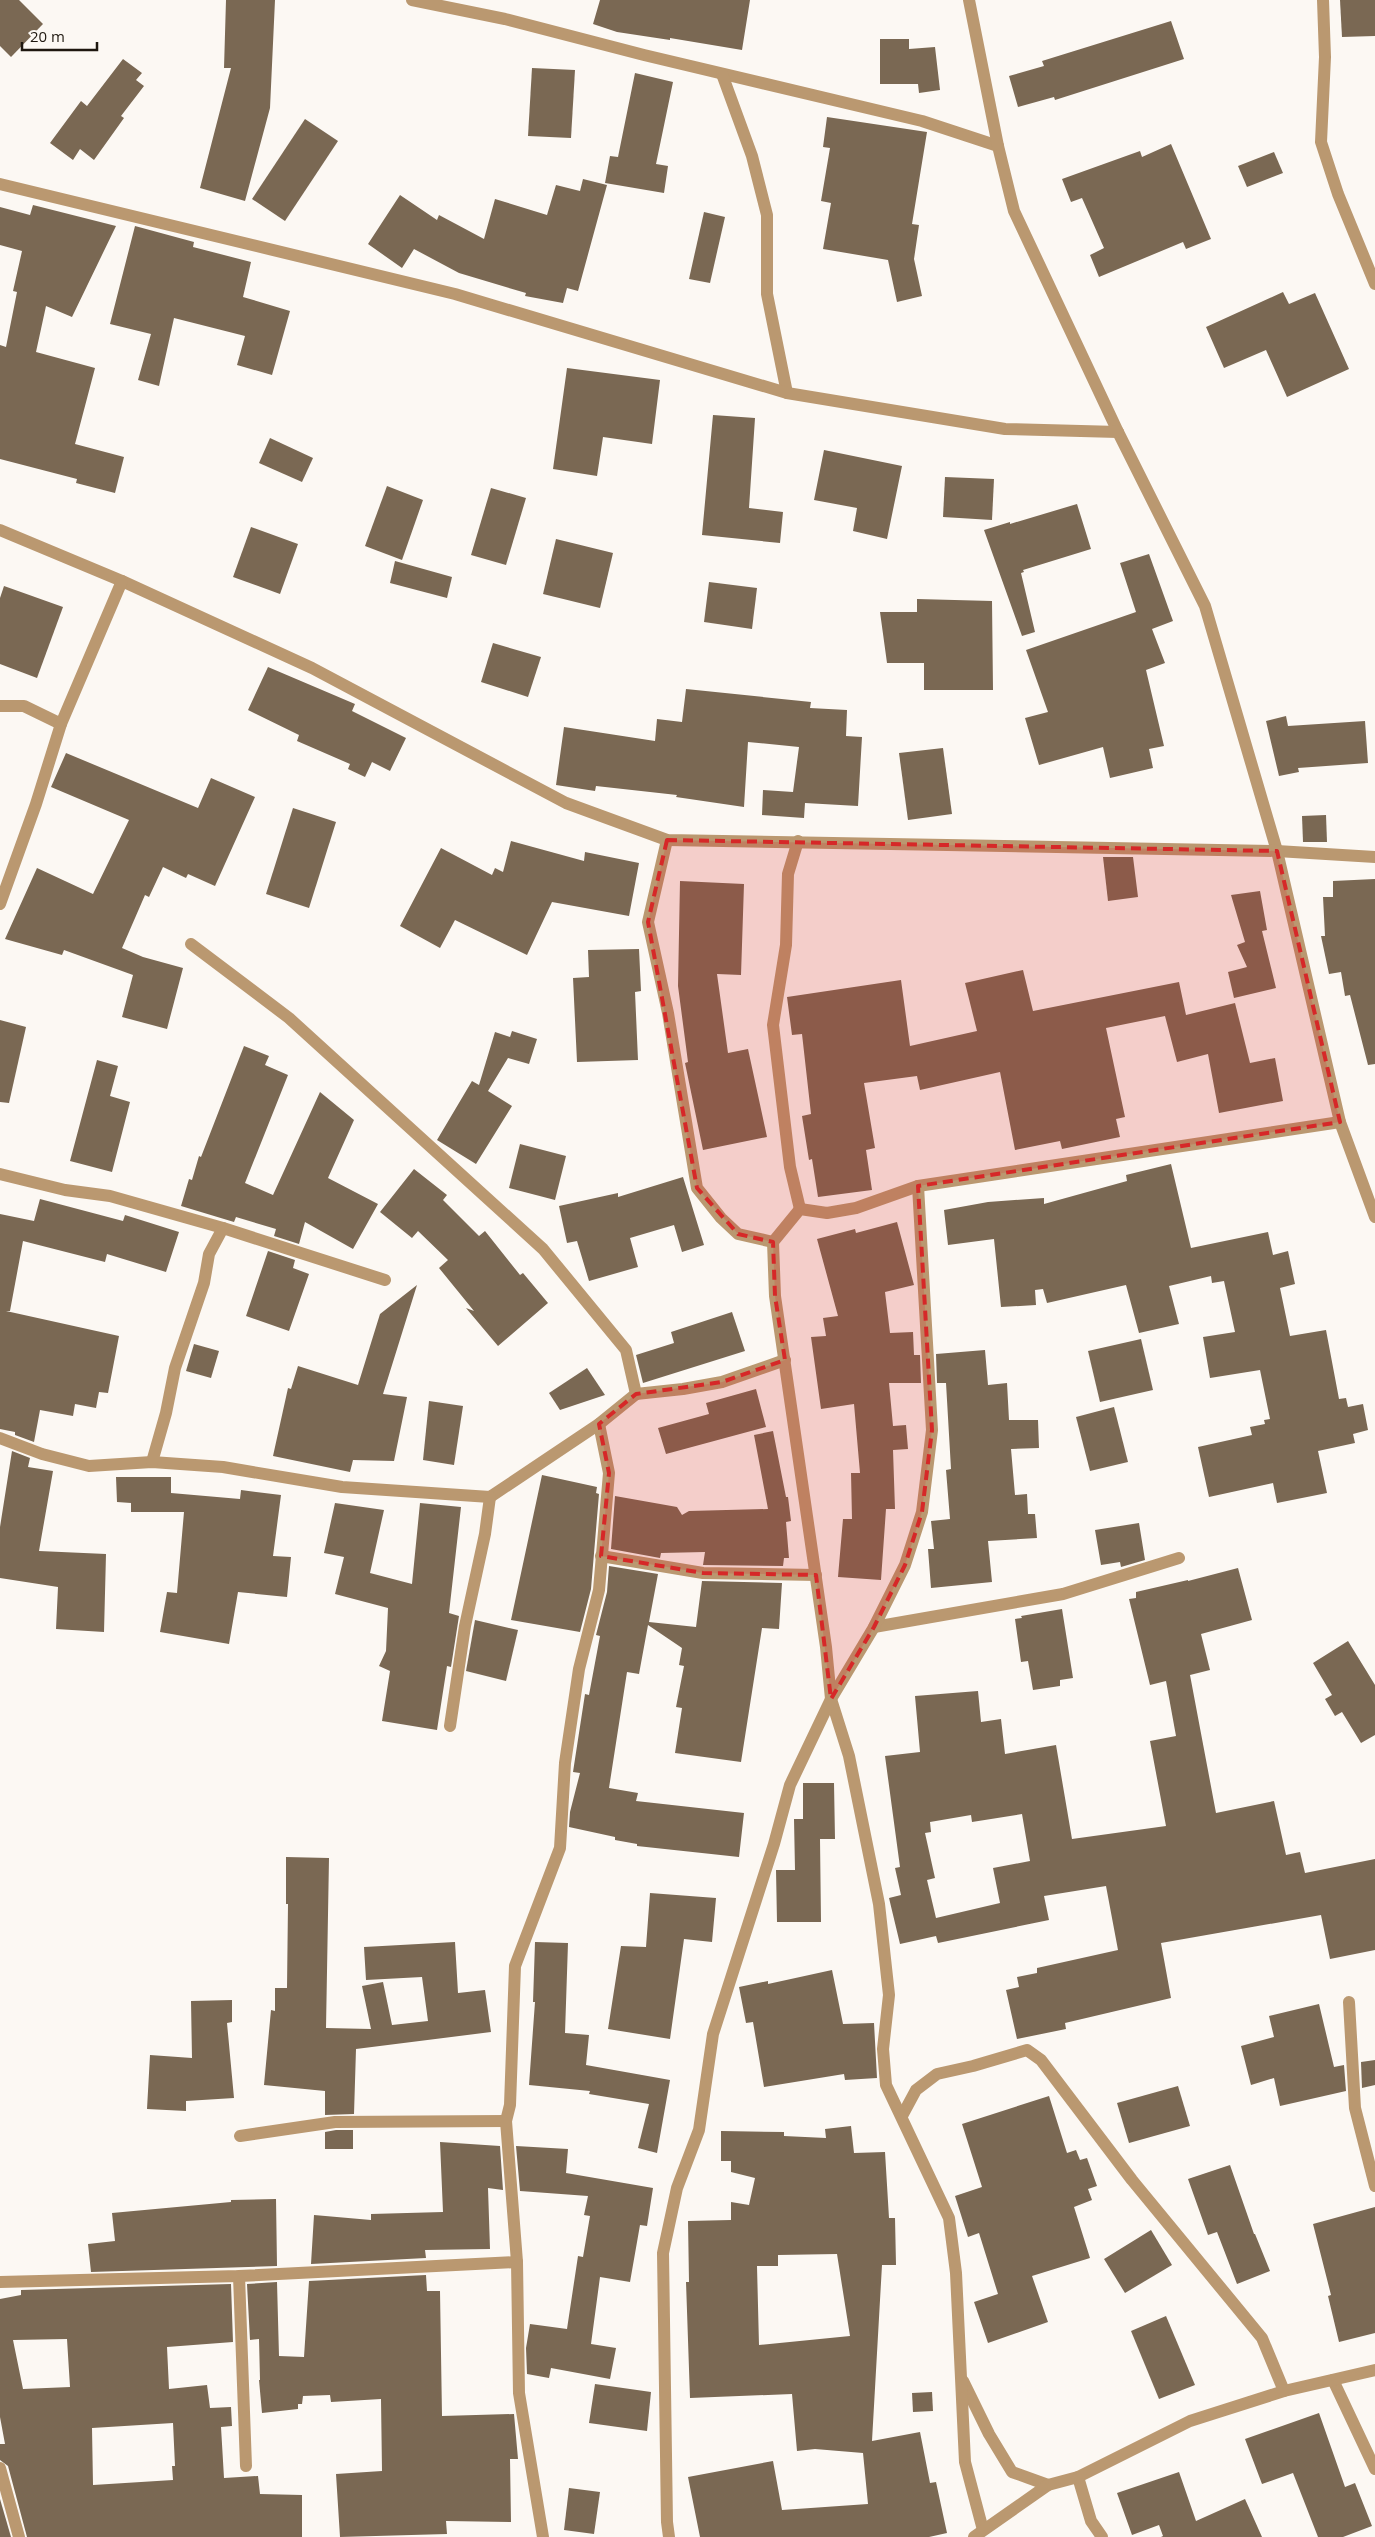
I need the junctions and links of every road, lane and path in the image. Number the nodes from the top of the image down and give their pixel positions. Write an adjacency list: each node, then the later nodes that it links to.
1 (412, 0): 4 (street)
2 (969, 0): 5 (street)
3 (1323, 0): 7 (street)
4 (722, 74): 5 (street); 8 (street)
5 (998, 146): 9 (street)
6 (0, 184): 8 (street)
7 (1375, 284)
8 (787, 393): 9 (street)
9 (1118, 432): 16 (street)
10 (0, 530): 11 (street)
11 (122, 581): 13 (street); 14 (street)
12 (0, 706): 13 (street)
13 (61, 724): 18 (street)
14 (667, 840): 15 (street); 26 (street)
15 (798, 841): 16 (street); 23 (street)
16 (1277, 851): 17 (street); 20 (street)
17 (1375, 857)
18 (0, 904)
19 (191, 944): 29 (street)
20 (1340, 1122): 22 (street); 24 (street)
21 (0, 1174): 25 (street)
22 (918, 1186): 23 (street); 37 (street)
23 (800, 1209): 26 (street)
24 (1375, 1217)
25 (223, 1228): 27 (street); 32 (street)
26 (773, 1242): 28 (street)
27 (385, 1280)
28 (785, 1360): 29 (street); 36 (street)
29 (636, 1394): 30 (street)
30 (599, 1424): 33 (street); 34 (street)
31 (0, 1438): 32 (street)
32 (152, 1462): 33 (street)
33 (490, 1497): 39 (street)
34 (601, 1556): 36 (street); 42 (street)
35 (1179, 1558): 37 (street)
36 (816, 1575): 38 (street)
37 (874, 1627): 38 (street)
38 (831, 1699): 41 (street); 60 (street)
39 (450, 1726)
40 (1349, 2002): 44 (street)
41 (902, 2116): 49 (street); 51 (street)
42 (506, 2121): 43 (street); 45 (street)
43 (240, 2136)
44 (1375, 2186)
45 (517, 2262): 46 (street); 59 (street)
46 (239, 2276): 47 (street); 52 (street)
47 (0, 2282)
48 (1375, 2370): 50 (street)
49 (960, 2374): 56 (street); 57 (street)
50 (1333, 2380): 51 (street); 54 (street)
51 (1284, 2391): 55 (street)
52 (246, 2466)
53 (0, 2468): 58 (street)
54 (1375, 2470)
55 (1078, 2477): 56 (street); 61 (street)
56 (1048, 2485): 57 (street)
57 (978, 2534)
58 (19, 2537)
59 (543, 2537)
60 (669, 2537)
61 (1102, 2537)

